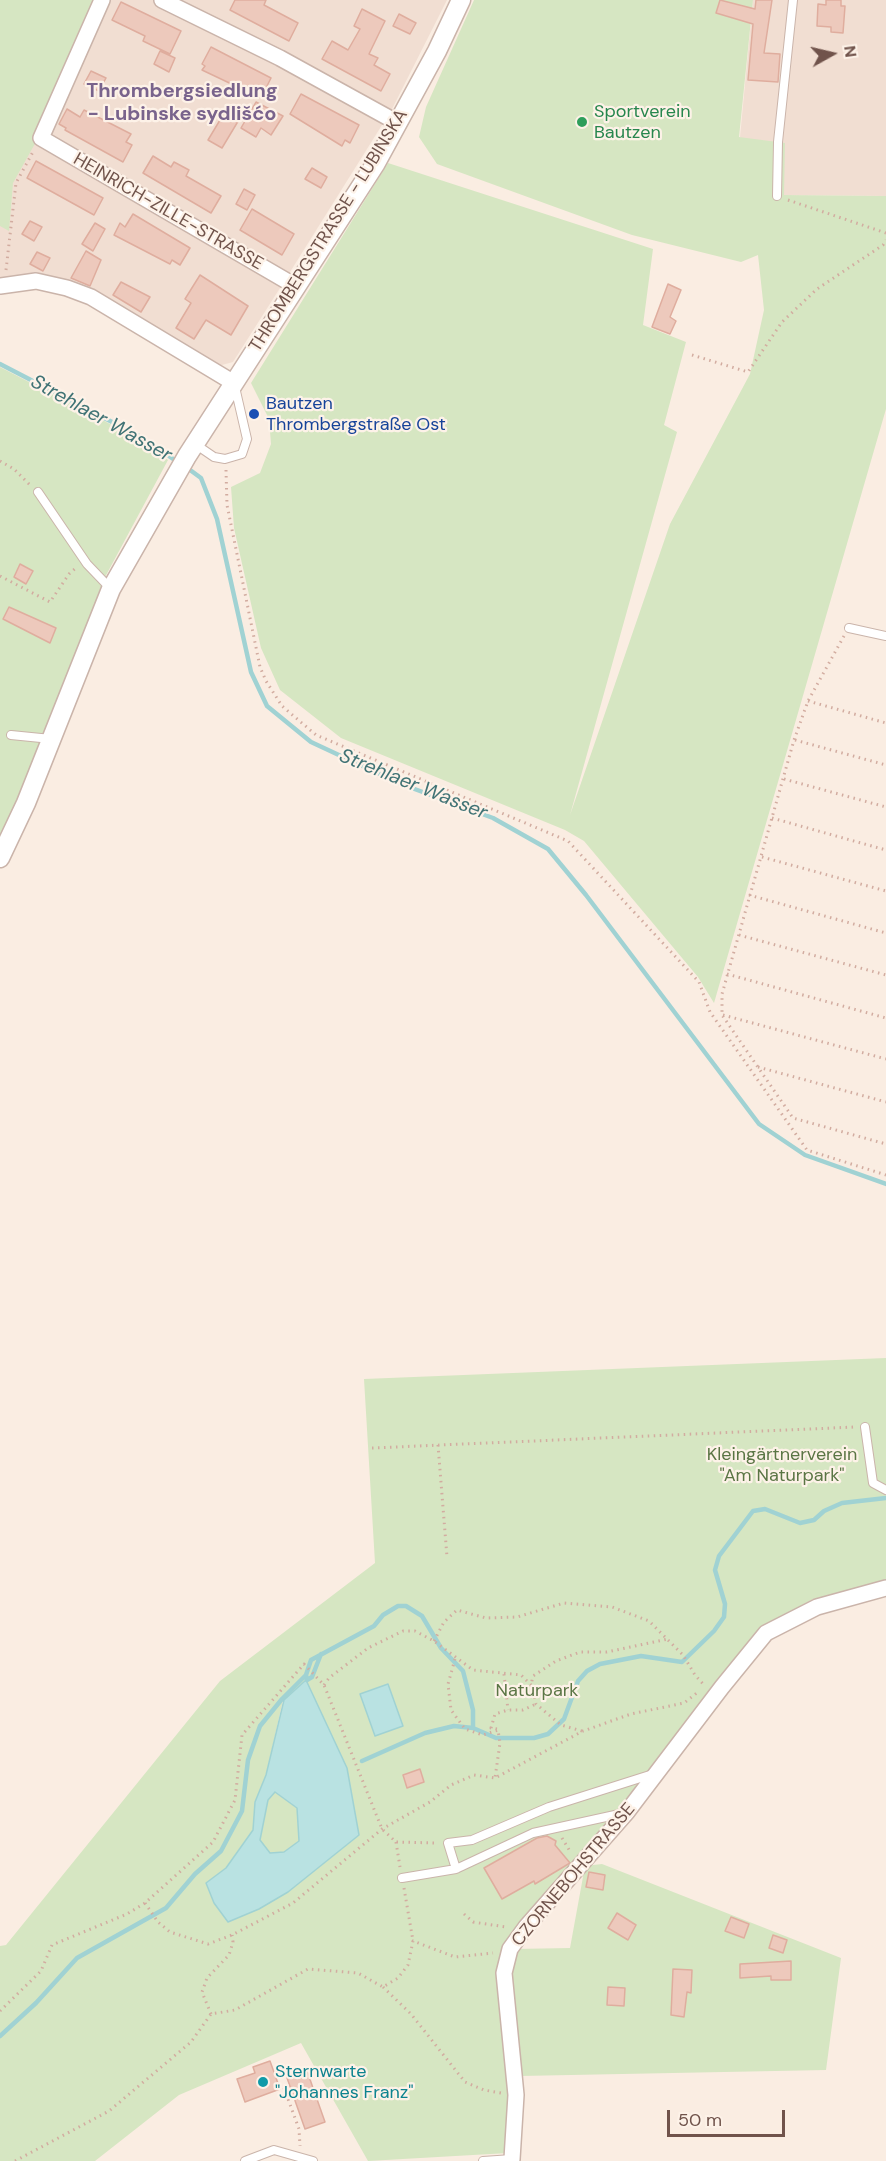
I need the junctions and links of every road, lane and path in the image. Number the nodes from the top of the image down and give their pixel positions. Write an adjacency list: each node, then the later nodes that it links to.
1 (102, 0): 6 (street)
2 (162, 0): 5 (street)
3 (461, 0): 5 (street, THROMBERGSTRASSE - LUBINSKA)
4 (792, 0): 7 (lane)
5 (398, 123): 11 (street, THROMBERGSTRASSE - LUBINSKA)
6 (41, 137): 10 (path); 11 (street, HEINRICH-ZILLE-STRASSE)
7 (777, 196): 8 (path)
8 (886, 233)
9 (886, 240): 12 (path)
10 (2, 286): 13 (street)
11 (297, 287): 13 (street, THROMBERGSTRASSE - LUBINSKA)
12 (692, 355)
13 (234, 383): 14 (street, THROMBERGSTRASSE - LUBINSKA); 15 (lane)
14 (187, 456): 15 (lane); 20 (street, THROMBERGSTRASSE - LUBINSKA)
15 (225, 459): 47 (path)
16 (0, 461): 17 (path)
17 (38, 492): 18 (lane)
18 (87, 564): 19 (path); 20 (lane)
19 (0, 576)
20 (111, 590): 26 (street, THROMBERGSTRASSE - LUBINSKA)
21 (849, 628): 22 (lane); 23 (path)
22 (886, 636)
23 (808, 701): 24 (path); 27 (path)
24 (886, 723)
25 (11, 735): 26 (lane)
26 (51, 739): 34 (street, THROMBERGSTRASSE - LUBINSKA)
27 (794, 740): 28 (path); 29 (path)
28 (886, 765)
29 (783, 778): 30 (path); 31 (path)
30 (886, 807)
31 (772, 818): 32 (path); 33 (path)
32 (886, 850)
33 (762, 857): 35 (path); 36 (path)
34 (0, 858)
35 (886, 891)
36 (750, 895): 37 (path); 38 (path)
37 (886, 933)
38 (739, 935): 39 (path); 40 (path)
39 (727, 974): 41 (path); 42 (path)
40 (886, 975)
41 (722, 1015): 43 (path); 44 (path)
42 (886, 1018)
43 (886, 1059)
44 (757, 1067): 45 (path); 46 (path)
45 (886, 1102)
46 (886, 1144)
47 (886, 1175)
48 (866, 1427): 49 (path); 51 (lane)
49 (438, 1445): 50 (path); 52 (path)
50 (372, 1448)
51 (886, 1490)
52 (447, 1557)
53 (886, 1588): 61 (street, CZORNEBOHSTRASSE)
54 (668, 1639): 55 (path); 59 (path); 60 (path)
55 (434, 1641): 56 (path); 58 (path)
56 (455, 1658): 57 (path); 64 (path)
57 (504, 1674): 59 (path); 63 (path)
58 (324, 1685): 70 (path); 76 (path)
59 (531, 1685): 62 (path)
60 (705, 1686): 61 (path); 65 (path)
61 (722, 1687): 66 (street, CZORNEBOHSTRASSE)
62 (536, 1704): 63 (path); 65 (path)
63 (508, 1710): 64 (path)
64 (498, 1730): 67 (path)
65 (583, 1731): 67 (path)
66 (657, 1772): 68 (street, CZORNEBOHSTRASSE); 72 (lane)
67 (495, 1778): 70 (path)
68 (627, 1812): 69 (lane); 74 (street, CZORNEBOHSTRASSE)
69 (553, 1828): 73 (lane); 74 (path)
70 (382, 1829): 71 (path); 79 (path)
71 (396, 1842): 72 (path); 75 (path)
72 (448, 1843): 73 (lane)
73 (456, 1869): 75 (lane)
74 (579, 1869): 78 (street, CZORNEBOHSTRASSE)
75 (402, 1878): 80 (path)
76 (145, 1903): 79 (path); 83 (path)
77 (464, 1914): 78 (path)
78 (526, 1927): 81 (street, CZORNEBOHSTRASSE)
79 (232, 1935): 84 (path)
80 (413, 1941): 81 (path); 82 (path)
81 (510, 1949): 86 (street, CZORNEBOHSTRASSE)
82 (383, 1987): 84 (path); 86 (path)
83 (0, 2011)
84 (211, 2013): 89 (path)
85 (284, 2088): 87 (path)
86 (516, 2095): 88 (street, CZORNEBOHSTRASSE)
87 (300, 2138)
88 (512, 2159): 92 (lane)
89 (15, 2161)
90 (245, 2161): 91 (lane)
91 (314, 2161)
92 (483, 2161)

